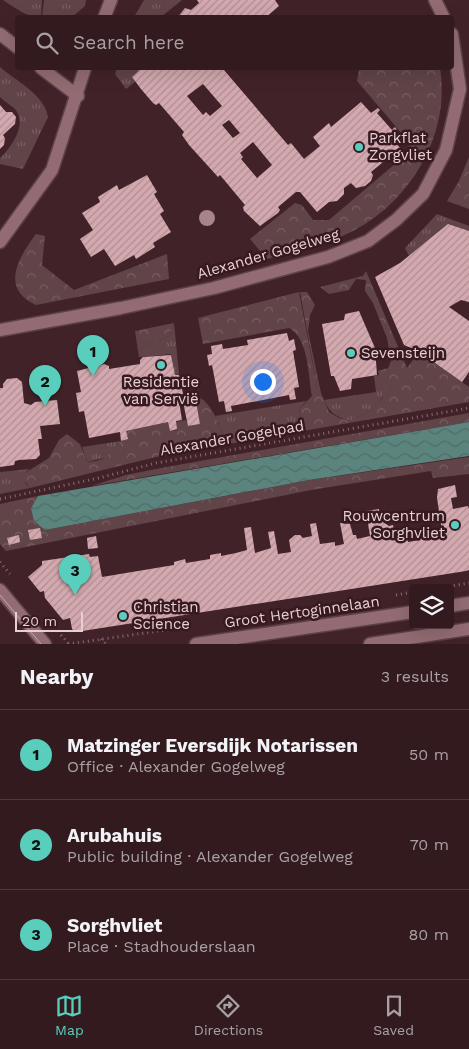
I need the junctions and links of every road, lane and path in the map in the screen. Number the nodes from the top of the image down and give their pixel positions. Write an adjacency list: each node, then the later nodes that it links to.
1 (111, 0): 3 (street)
2 (435, 0): 4 (street)
3 (105, 15)
4 (442, 15)
5 (0, 34): 6 (street)
6 (15, 46)
7 (454, 48): 12 (street, Alexander Gogelweg)
8 (45, 70): 10 (street)
9 (85, 70): 10 (street)
10 (78, 96): 11 (street)
11 (0, 242)
12 (0, 330)
13 (469, 408): 14 (path, Alexander Gogelpad)
14 (0, 499)
15 (469, 583): 16 (path)
16 (454, 586)
17 (0, 590): 23 (street)
18 (469, 603): 19 (street)
19 (454, 605)
20 (409, 613): 25 (street, Groot Hertoginnelaan)
21 (469, 629): 26 (street)
22 (100, 639): 24 (path)
23 (45, 644)
24 (106, 644)
25 (196, 644)
26 (370, 644)

